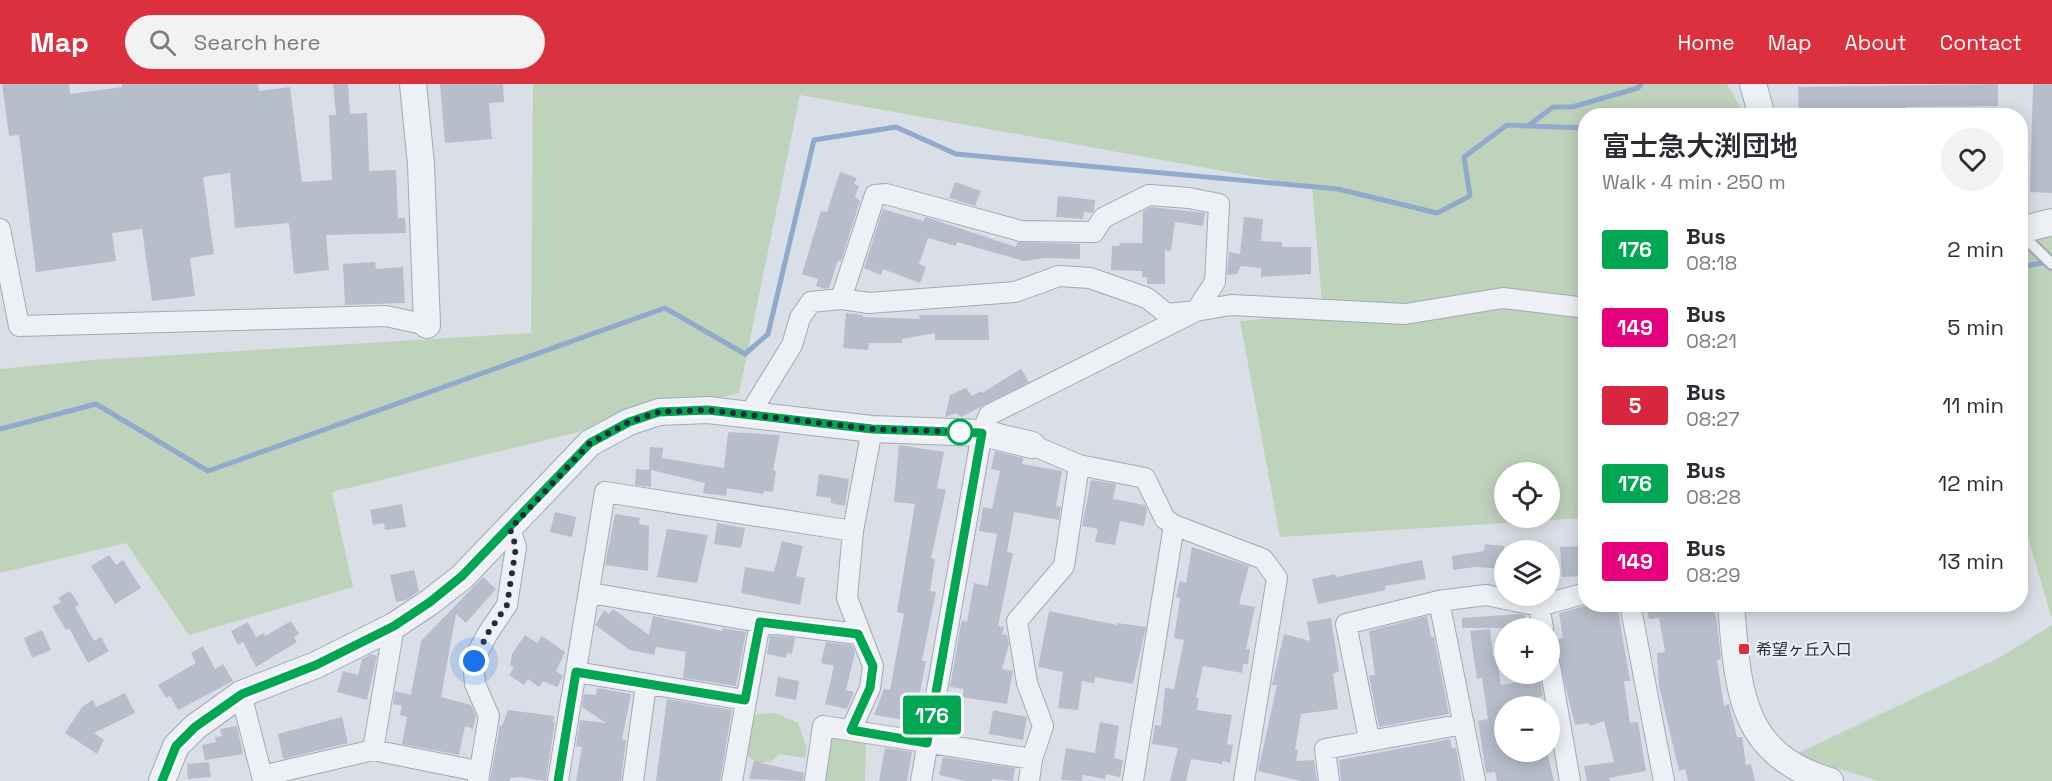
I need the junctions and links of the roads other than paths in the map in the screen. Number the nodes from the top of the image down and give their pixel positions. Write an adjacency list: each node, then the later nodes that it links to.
1 (413, 84): 12 (street)
2 (1753, 84): 3 (street)
3 (1760, 108)
4 (2052, 222): 6 (street)
5 (0, 229): 12 (street)
6 (2028, 229)
7 (2028, 239): 8 (lane)
8 (2052, 264)
9 (841, 299): 11 (street); 11 (street); 13 (street)
10 (1578, 307): 11 (street)
11 (1196, 311): 15 (street)
12 (427, 325)
13 (749, 415): 14 (street); 19 (street)
14 (872, 429): 15 (street); 20 (street)
15 (982, 433): 16 (street); 41 (street)
16 (1032, 445): 17 (street)
17 (1079, 465): 18 (street); 43 (street)
18 (1174, 525): 52 (street); 53 (street)
19 (510, 529): 31 (street); 44 (street)
20 (854, 531): 21 (street); 32 (street)
21 (590, 593): 30 (street); 33 (street)
22 (1578, 595): 24 (street)
23 (1494, 597): 25 (street)
24 (1560, 600)
25 (1439, 601): 38 (street); 40 (street)
26 (1539, 606): 29 (street)
27 (1632, 612): 57 (street)
28 (1732, 612): 58 (street)
29 (1541, 618)
30 (760, 622): 32 (street); 37 (street)
31 (394, 626): 36 (street); 42 (street)
32 (858, 634): 39 (street)
33 (576, 672): 34 (street); 46 (street)
34 (646, 684): 37 (street); 47 (street)
35 (1553, 684): 56 (street)
36 (242, 694): 42 (street); 45 (street)
37 (745, 700): 48 (street)
38 (1464, 724): 40 (street); 55 (street)
39 (851, 730): 41 (street); 49 (street)
40 (1369, 739): 54 (street)
41 (927, 743): 43 (street); 50 (street)
42 (373, 750): 44 (street)
43 (1032, 759): 51 (street)
44 (478, 776)
45 (162, 781)
46 (558, 781)
47 (633, 781)
48 (732, 781)
49 (814, 781)
50 (921, 781)
51 (1029, 781)
52 (1133, 781)
53 (1244, 781)
54 (1329, 781)
55 (1475, 781)
56 (1570, 781)
57 (1664, 781)
58 (1830, 781)

